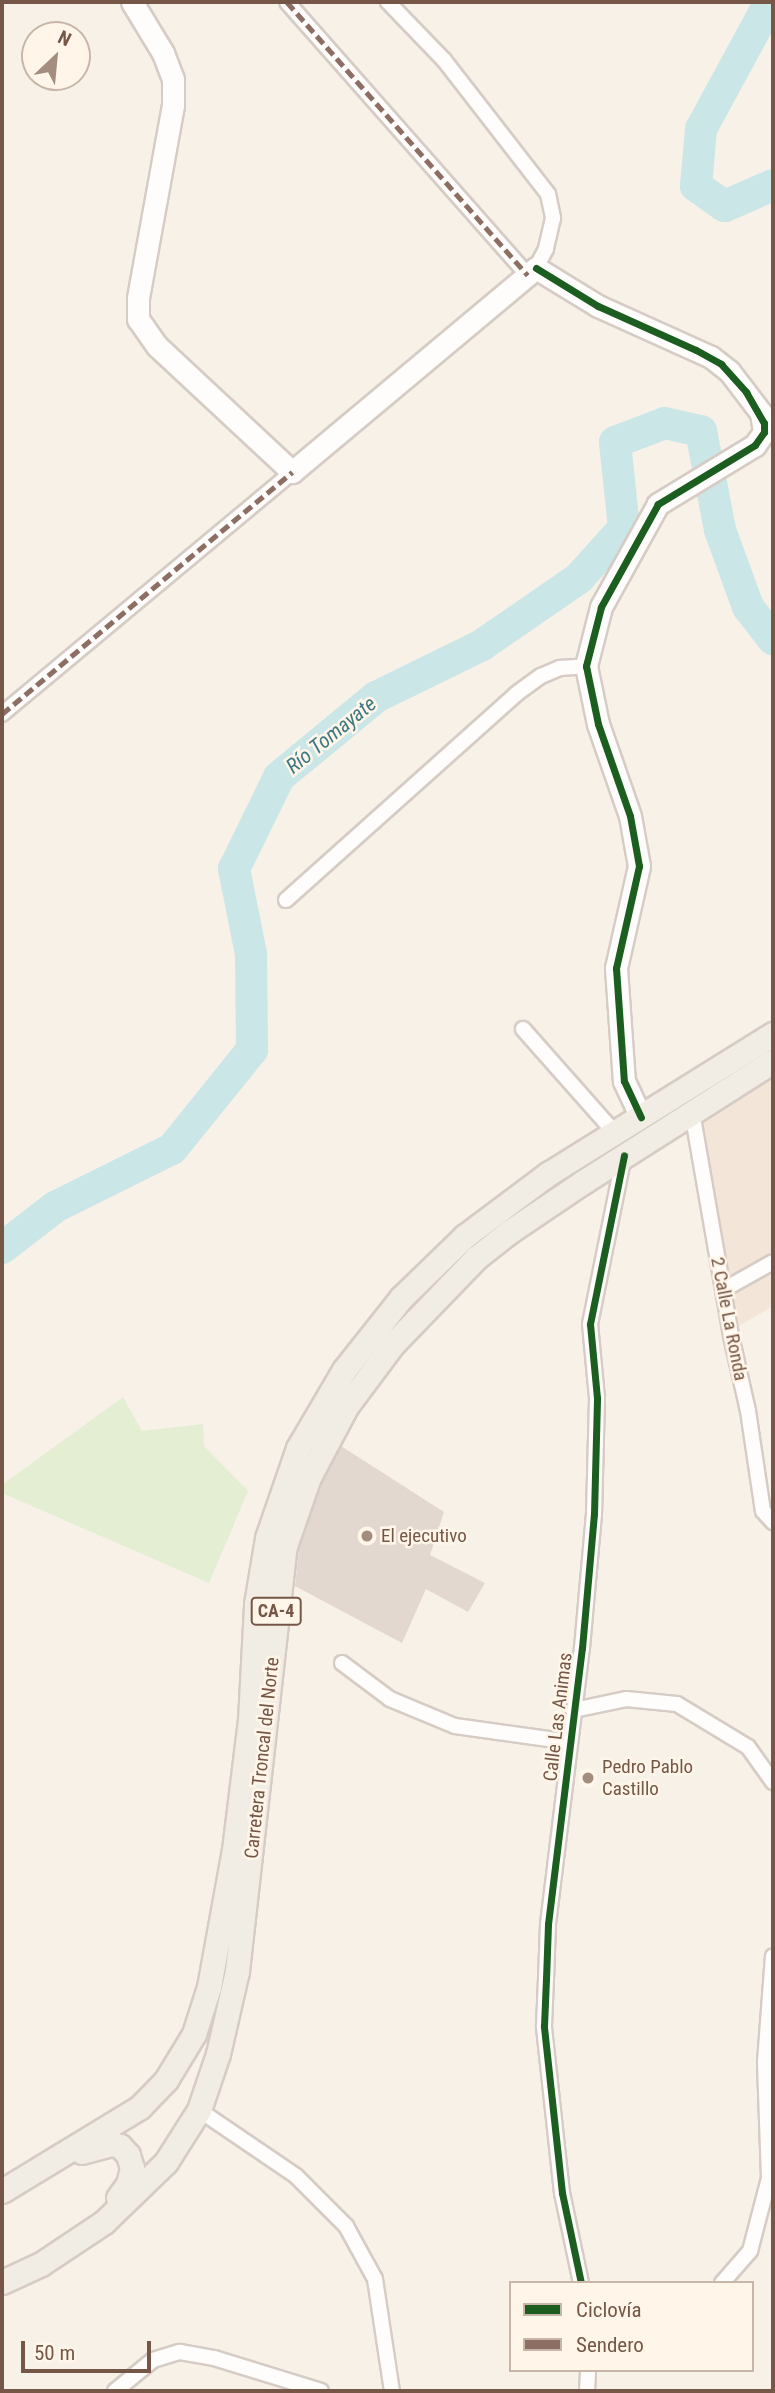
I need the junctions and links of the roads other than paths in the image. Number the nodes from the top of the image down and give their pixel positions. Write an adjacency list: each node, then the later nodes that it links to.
1 (132, 2): 5 (street)
2 (287, 2): 4 (street)
3 (388, 2): 4 (street)
4 (532, 271): 5 (street); 6 (street)
5 (292, 472): 7 (street)
6 (586, 666): 8 (street); 13 (street)
7 (2, 714)
8 (286, 900)
9 (523, 1029): 14 (street)
10 (773, 1034): 13 (main road, Carretera Troncal del Norte / CA-4)
11 (773, 1061): 12 (main road, Carretera Troncal del Norte / CA-4)
12 (691, 1112): 15 (main road, Carretera Troncal del Norte / CA-4); 17 (street, 2 Calle La Ronda)
13 (641, 1117): 14 (main road, Carretera Troncal del Norte / CA-4)
14 (615, 1133): 25 (main road, Carretera Troncal del Norte / CA-4)
15 (624, 1155): 20 (street, Calle Las Animas); 24 (main road, Carretera Troncal del Norte / CA-4)
16 (773, 1262): 17 (street)
17 (723, 1290): 18 (street, 2 Calle La Ronda)
18 (773, 1522)
19 (342, 1663): 21 (street)
20 (574, 1710): 21 (street, Calle Las Animas); 22 (street)
21 (570, 1742): 28 (street, Calle Las Animas)
22 (773, 1782)
23 (773, 1956): 29 (street)
24 (199, 2110): 27 (main road, Carretera Troncal del Norte / CA-4); 34 (street)
25 (55, 2159): 26 (main road, Carretera Troncal del Norte / CA-4); 27 (main road)
26 (2, 2191)
27 (104, 2222): 30 (main road, Carretera Troncal del Norte / CA-4)
28 (581, 2281)
29 (724, 2281)
30 (2, 2282)
31 (588, 2372): 35 (street)
32 (116, 2391): 33 (street)
33 (321, 2391)
34 (392, 2391)
35 (587, 2391)

